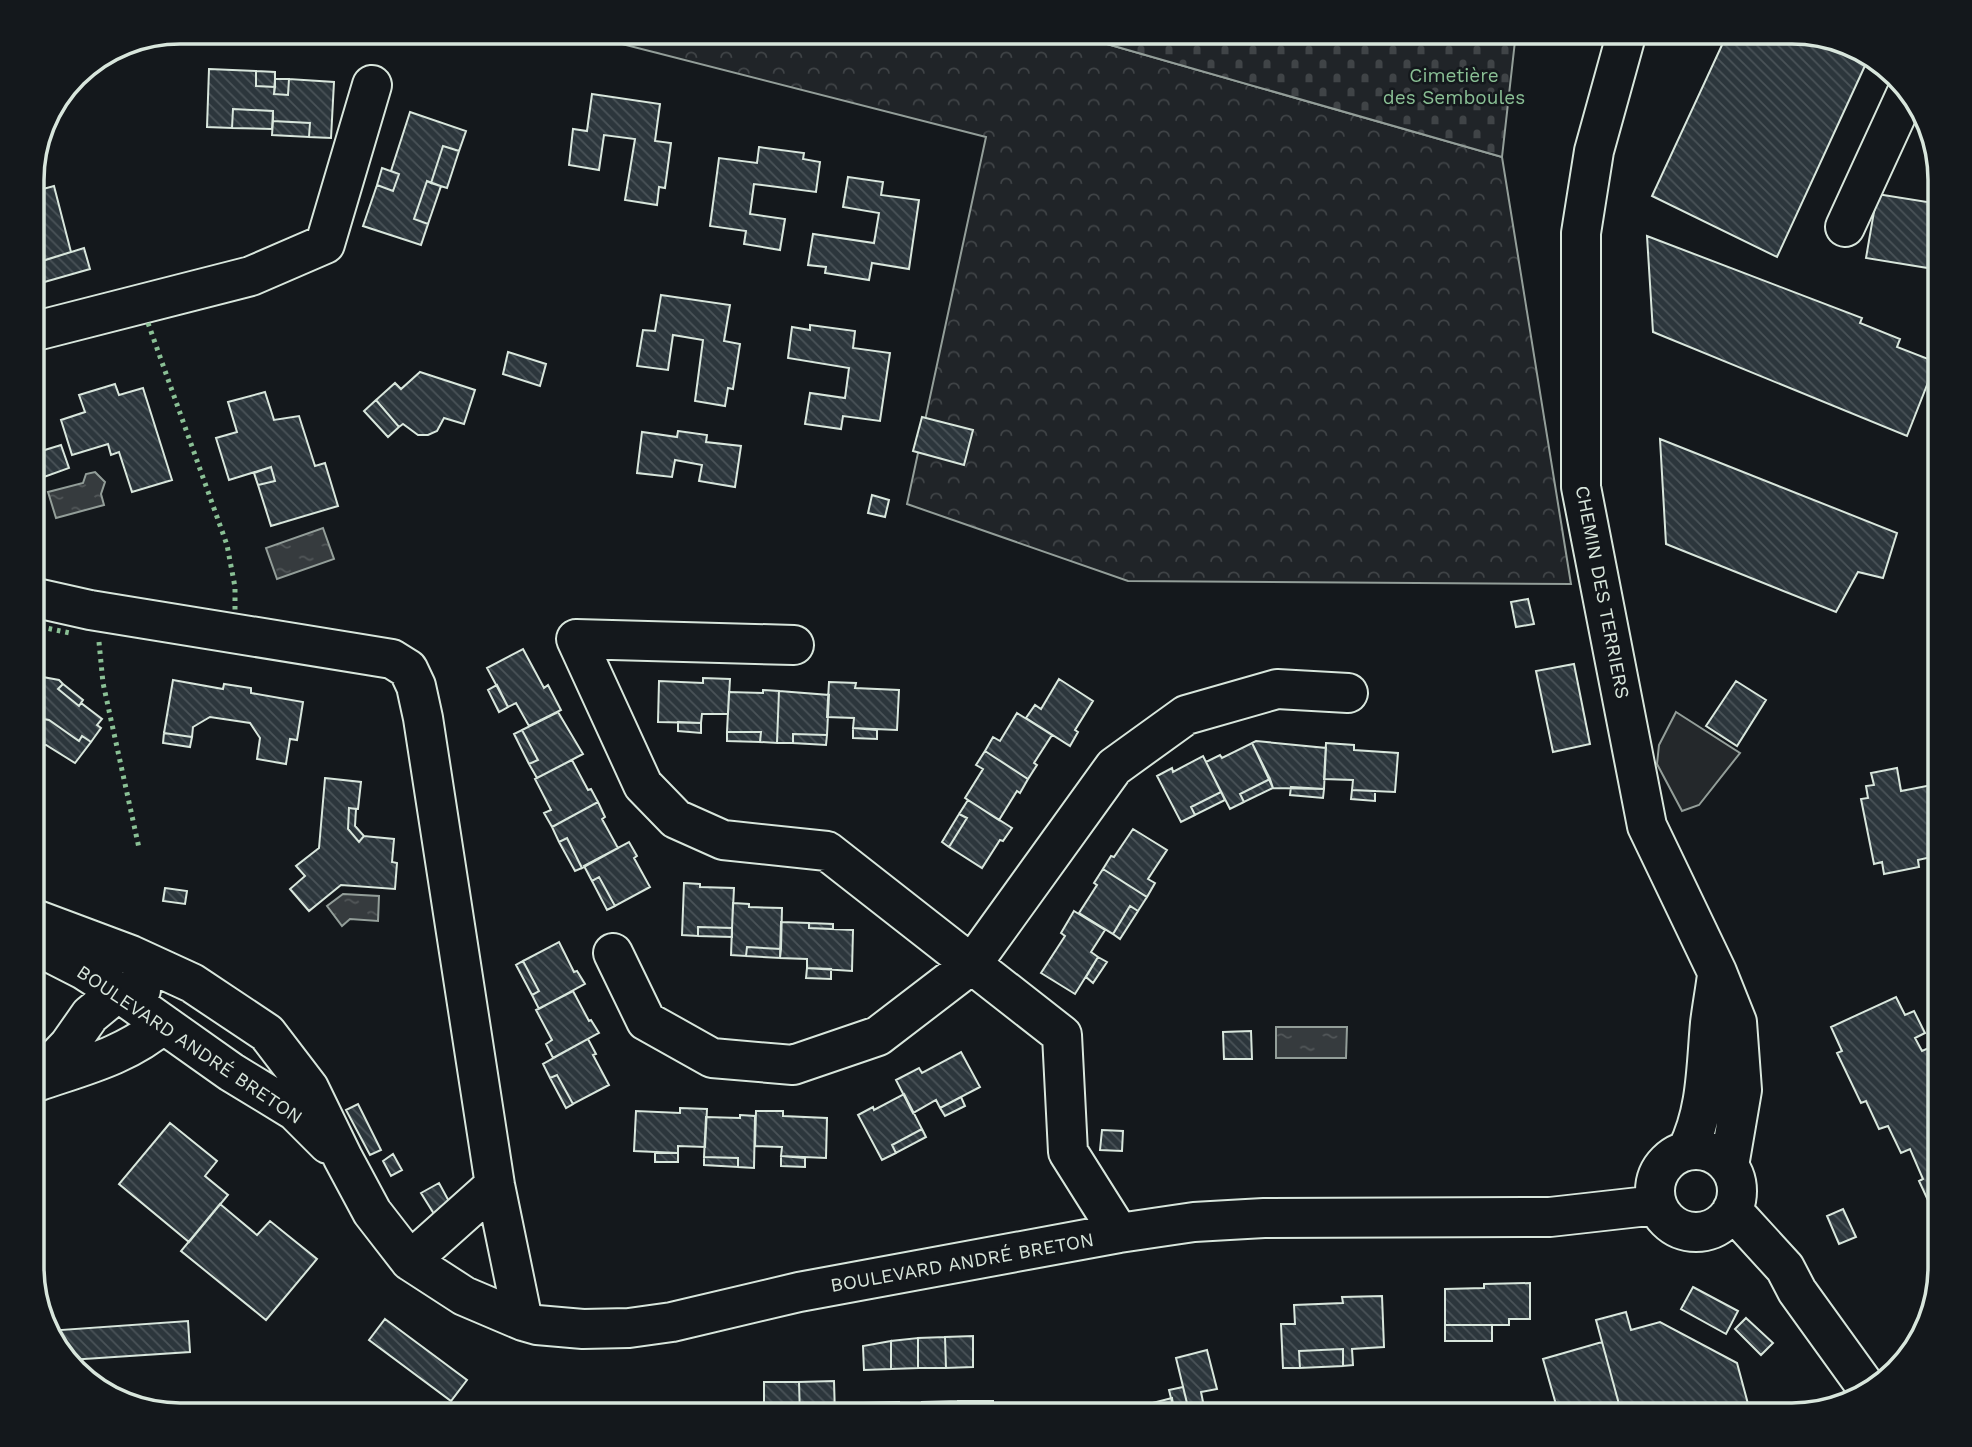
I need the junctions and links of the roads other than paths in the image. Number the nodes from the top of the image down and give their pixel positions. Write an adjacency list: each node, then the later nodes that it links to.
1 (1624, 44): 14 (street, CHEMIN DES TERRIERS)
2 (372, 85): 5 (street)
3 (1903, 101): 4 (street)
4 (1845, 227)
5 (44, 329)
6 (44, 600): 22 (street)
7 (794, 646): 13 (street)
8 (1348, 693): 13 (street)
9 (44, 923): 12 (street, BOULEVARD ANDRÉ BRETON)
10 (44, 950): 16 (street, BOULEVARD ANDRÉ BRETON)
11 (613, 953): 13 (street)
12 (131, 956): 15 (street, BOULEVARD ANDRÉ BRETON); 16 (street)
13 (972, 964): 25 (street)
14 (1717, 972): 19 (street); 21 (street, CHEMIN DES TERRIERS)
15 (192, 984): 16 (street); 20 (street, BOULEVARD ANDRÉ BRETON)
16 (144, 1002): 17 (street); 18 (street); 20 (street, BOULEVARD ANDRÉ BRETON)
17 (44, 1071)
18 (44, 1079)
19 (1687, 1150): 21 (street); 23 (street)
20 (342, 1158): 26 (street, BOULEVARD ANDRÉ BRETON)
21 (1729, 1166): 24 (street)
22 (495, 1185): 26 (street); 27 (street)
23 (1657, 1205): 24 (street); 25 (street, BOULEVARD ANDRÉ BRETON)
24 (1719, 1221): 28 (street)
25 (1119, 1233): 27 (street, BOULEVARD ANDRÉ BRETON)
26 (410, 1261): 27 (street, BOULEVARD ANDRÉ BRETON)
27 (523, 1321)
28 (1863, 1383)

